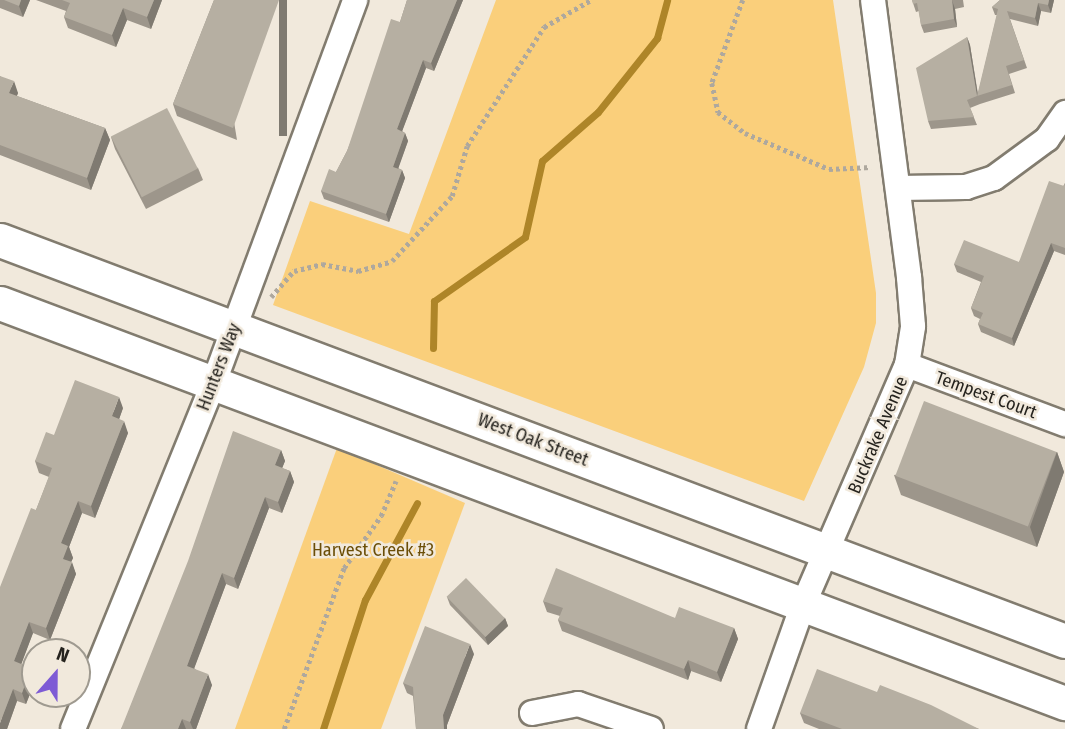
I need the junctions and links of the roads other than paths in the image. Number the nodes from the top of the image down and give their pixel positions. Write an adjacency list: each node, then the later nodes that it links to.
1 (355, 0): 7 (street, Hunters Way)
2 (873, 0): 4 (street, Buckrake Avenue)
3 (1065, 113): 4 (street)
4 (896, 176): 8 (street, Buckrake Avenue)
5 (0, 240): 7 (main road, West Oak Street)
6 (0, 303): 9 (main road)
7 (234, 328): 9 (street, Hunters Way); 11 (main road, West Oak Street)
8 (907, 365): 10 (street, Tempest Court); 11 (street, Buckrake Avenue)
9 (214, 382): 12 (main road); 16 (street, Hunters Way)
10 (1065, 424)
11 (829, 551): 12 (street, Buckrake Avenue); 13 (main road, West Oak Street)
12 (803, 605): 14 (main road); 18 (street, Buckrake Avenue)
13 (1065, 641)
14 (1065, 703)
15 (532, 713): 17 (street)
16 (73, 729)
17 (651, 729)
18 (759, 729)

